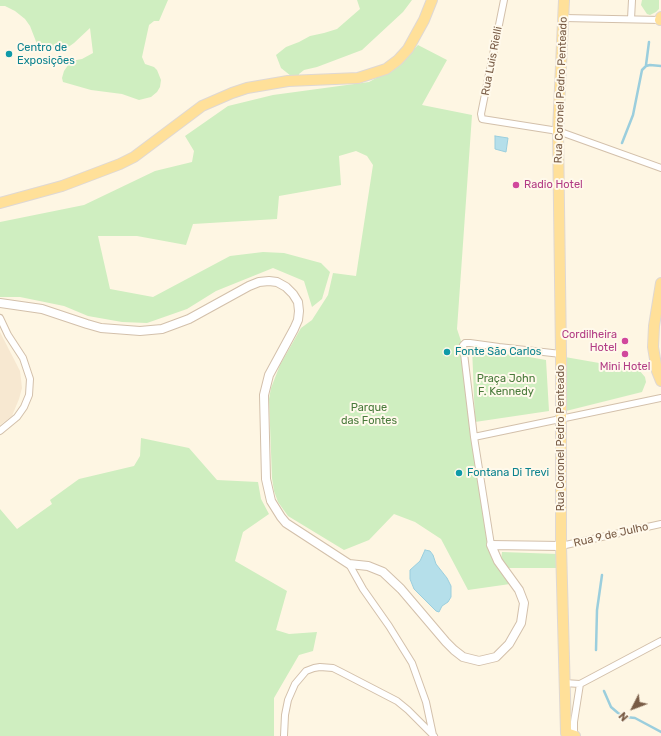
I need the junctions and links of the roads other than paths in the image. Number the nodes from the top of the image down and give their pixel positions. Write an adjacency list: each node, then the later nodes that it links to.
1 (432, 0): 10 (main road)
2 (504, 0): 8 (street, Rua Luis Rielli)
3 (564, 0): 5 (main road, Rua Coronel Pedro Penteado)
4 (632, 0): 6 (street)
5 (564, 18): 6 (street); 8 (main road, Rua Coronel Pedro Penteado)
6 (631, 19): 7 (street)
7 (661, 19)
8 (558, 131): 9 (street); 15 (main road, Rua Coronel Pedro Penteado)
9 (661, 168)
10 (0, 203)
11 (661, 283): 14 (main road)
12 (0, 303): 24 (street)
13 (0, 318): 19 (street)
14 (657, 348): 16 (main road)
15 (561, 354): 18 (main road, Rua Coronel Pedro Penteado); 20 (street)
16 (661, 381)
17 (661, 398): 18 (street)
18 (561, 420): 20 (street); 23 (main road, Rua Coronel Pedro Penteado)
19 (0, 431)
20 (474, 437): 22 (street)
21 (661, 524): 23 (street, Rua 9 de Julho)
22 (491, 545): 23 (street); 24 (street)
23 (561, 546): 26 (main road, Rua Coronel Pedro Penteado)
24 (349, 564): 30 (street)
25 (661, 641): 27 (street)
26 (564, 683): 27 (street); 28 (main road, Rua Coronel Pedro Penteado)
27 (580, 684): 28 (street, Rua Coronel Pedro Penteado)
28 (571, 735)
29 (284, 736): 30 (street)
30 (433, 736)

